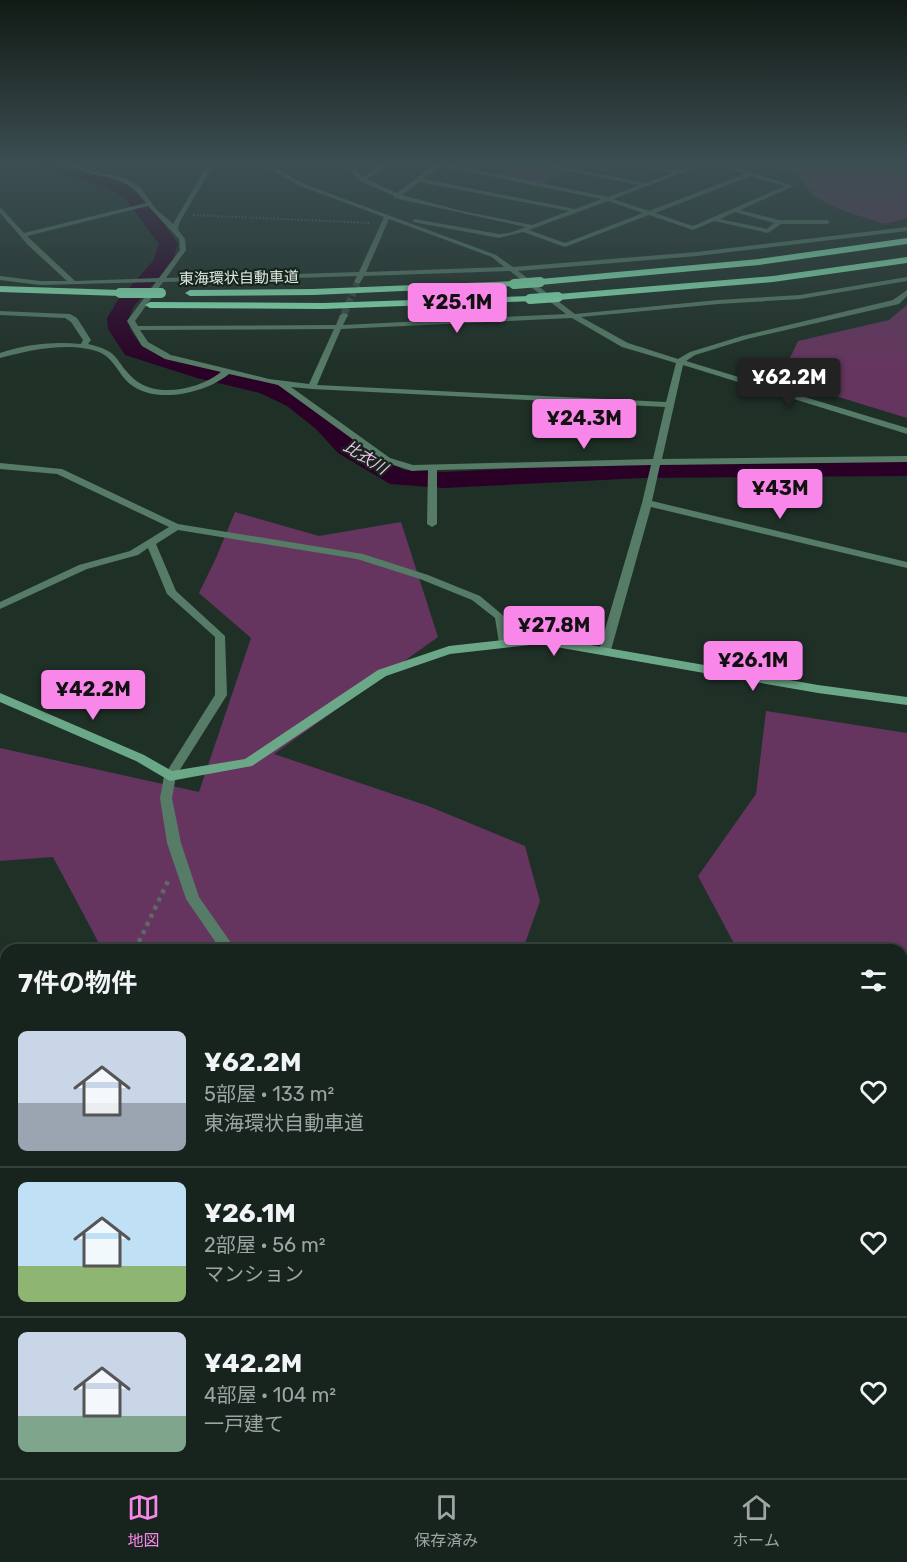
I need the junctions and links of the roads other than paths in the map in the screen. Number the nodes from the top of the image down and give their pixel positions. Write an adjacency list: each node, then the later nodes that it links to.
1 (30, 233): 10 (street)
2 (177, 233): 16 (street)
3 (380, 233): 14 (street)
4 (423, 233): 13 (street)
5 (476, 233): 6 (street)
6 (515, 233)
7 (531, 233): 8 (street)
8 (597, 233)
9 (873, 233): 13 (street)
10 (22, 235): 18 (street)
11 (907, 241): 20 (highway, 東海環状自動車道, bridge)
12 (907, 260): 22 (highway, 東海環状自動車道, bridge)
13 (513, 269): 14 (street); 25 (street)
14 (360, 276): 16 (street); 19 (street)
15 (0, 278): 18 (street)
16 (160, 279): 18 (street); 27 (street)
17 (907, 279): 25 (street)
18 (73, 283)
19 (357, 284)
20 (0, 289)
21 (907, 292): 30 (street)
22 (0, 301)
23 (0, 313): 28 (street)
24 (344, 315): 26 (street)
25 (573, 316): 26 (street); 30 (street)
26 (340, 327): 27 (street); 33 (street)
27 (134, 328): 31 (street)
28 (82, 347): 29 (street); 31 (street)
29 (0, 356)
30 (680, 361): 34 (street); 35 (street)
31 (229, 370): 32 (street)
32 (280, 382): 33 (street); 39 (street)
33 (312, 387): 34 (street)
34 (670, 405): 37 (street)
35 (907, 431)
36 (907, 459): 37 (street)
37 (657, 462): 39 (street); 40 (street)
38 (0, 466): 42 (street)
39 (433, 468): 41 (street)
40 (647, 504): 44 (street); 47 (street)
41 (432, 524)
42 (176, 527): 43 (street); 46 (street)
43 (151, 543): 45 (street); 50 (street)
44 (907, 564)
45 (0, 606)
46 (504, 643): 47 (street); 50 (street)
47 (605, 650): 49 (street)
48 (0, 697): 50 (street)
49 (907, 701)
50 (170, 776): 51 (street)
51 (225, 944)

